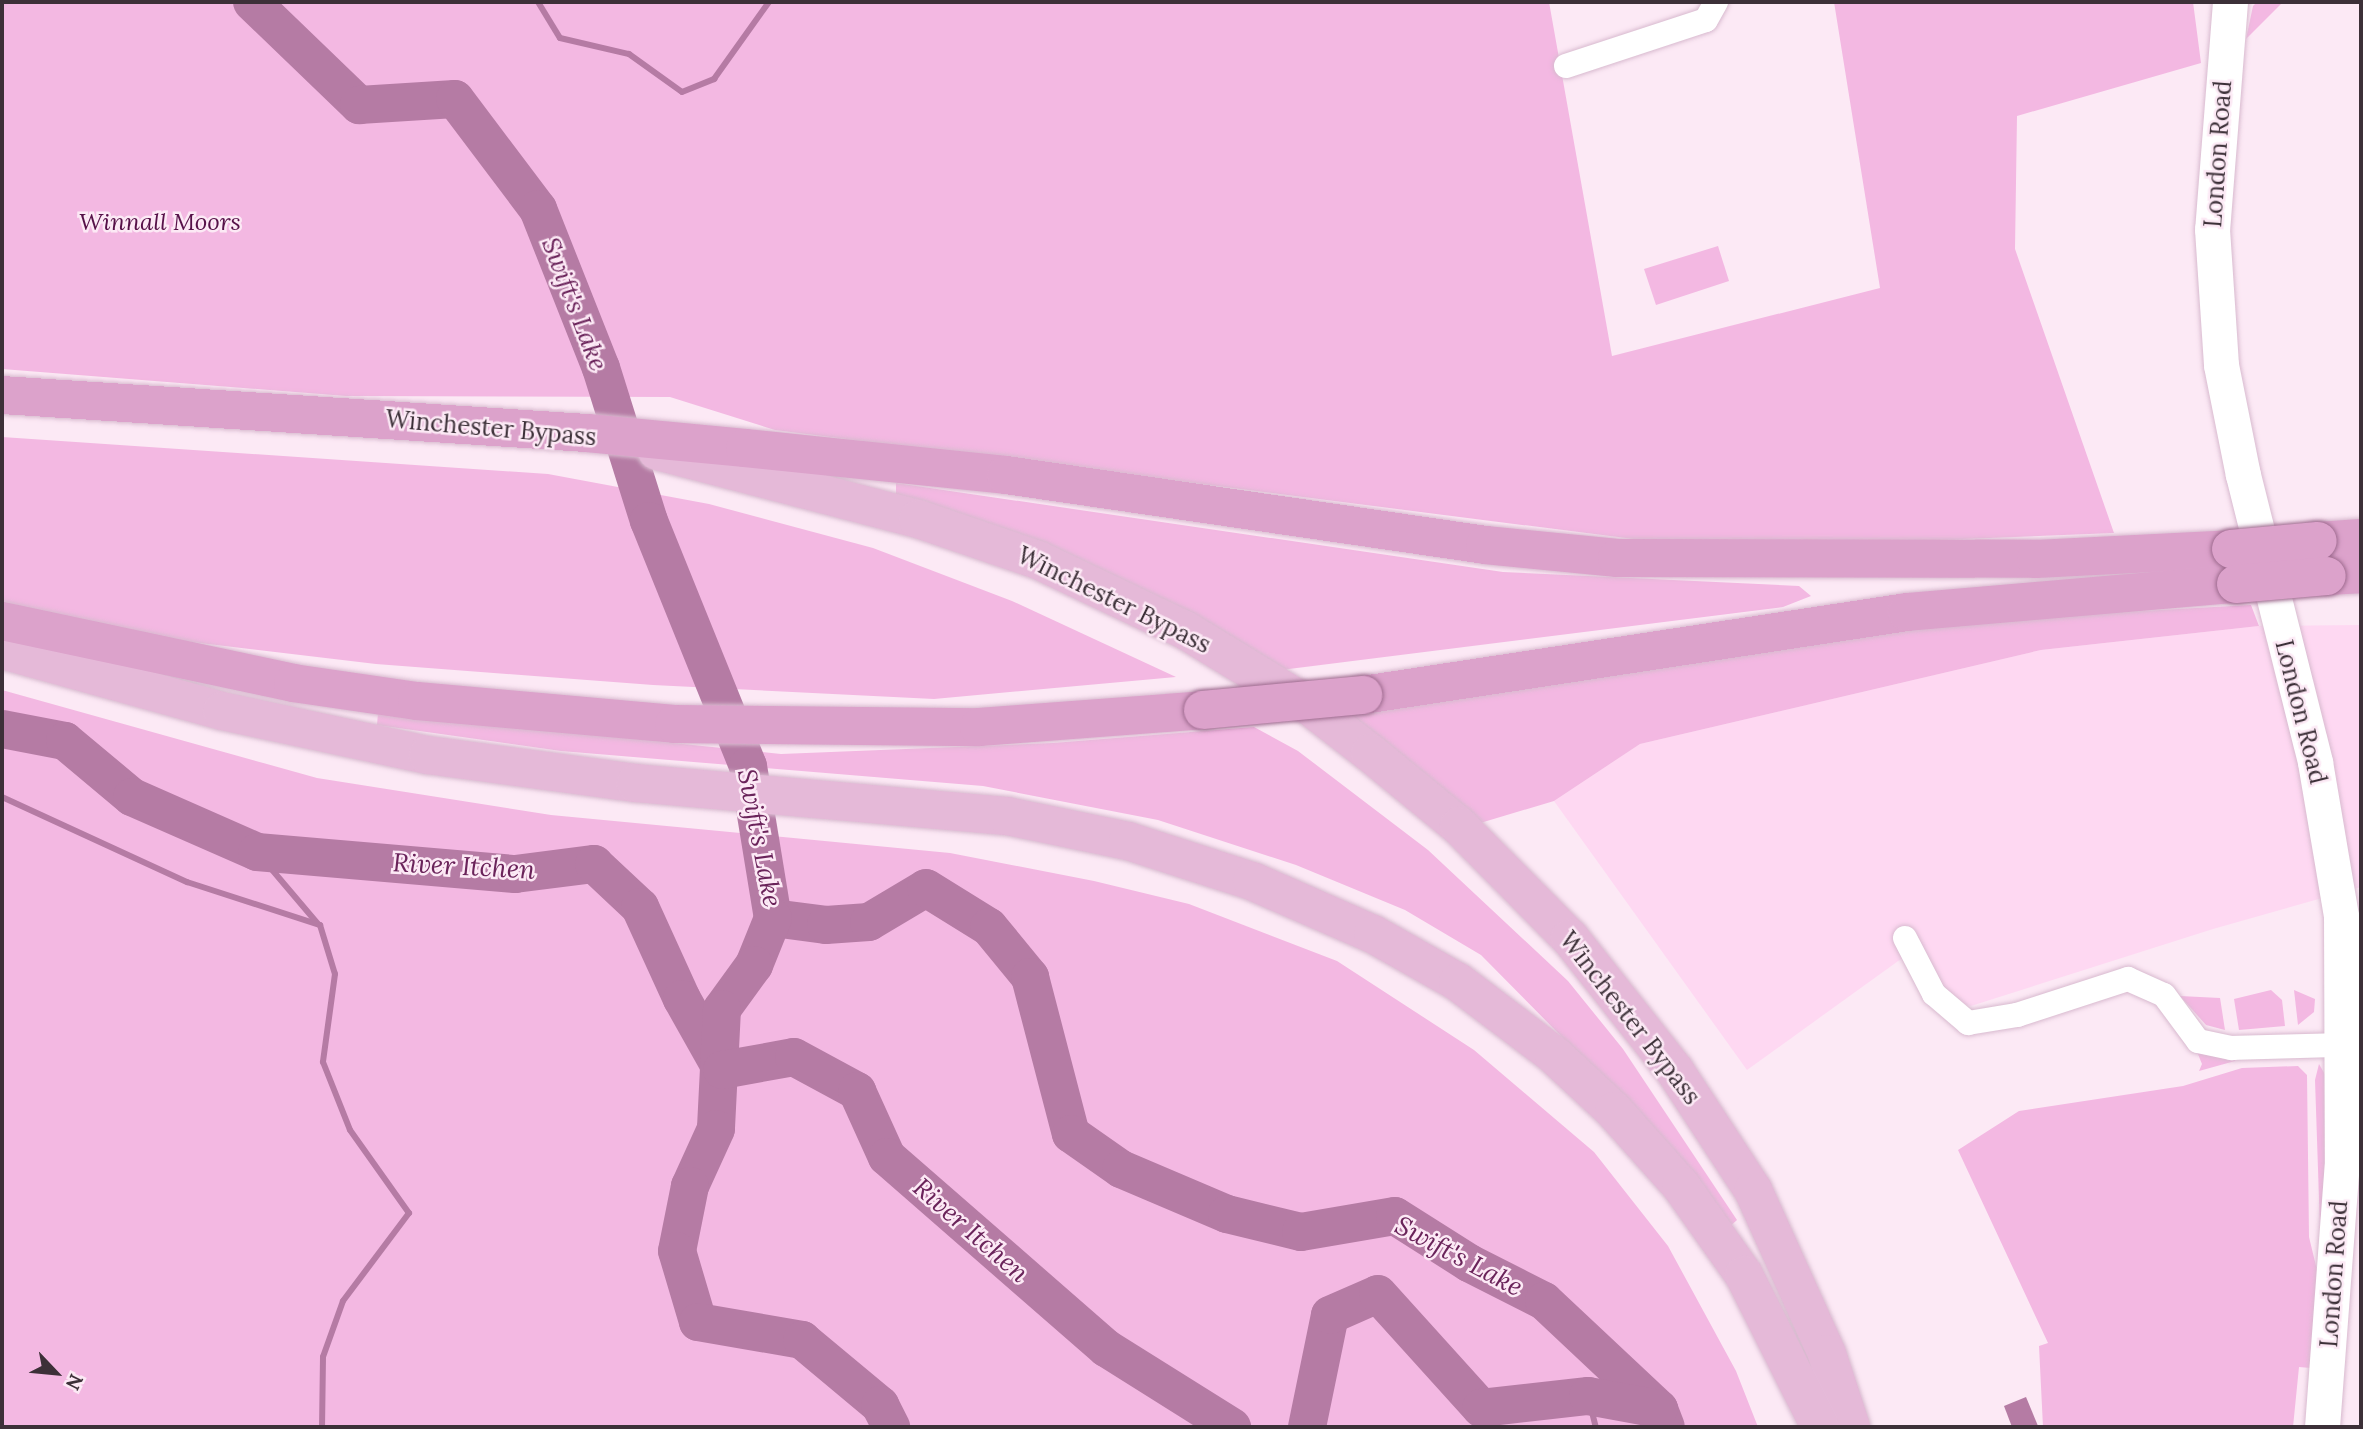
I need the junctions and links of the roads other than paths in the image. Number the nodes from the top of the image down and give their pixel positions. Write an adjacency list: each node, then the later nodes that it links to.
1 (1716, 2): 3 (street)
2 (2230, 2): 12 (main road, London Road)
3 (1566, 66)
4 (2, 395): 5 (highway, Winchester Bypass)
5 (749, 462): 8 (highway, Winchester Bypass); 15 (main road, Winchester Bypass)
6 (2361, 538): 7 (highway)
7 (2335, 563): 8 (highway, bridge)
8 (2233, 567): 9 (highway, bridge)
9 (2, 621)
10 (2, 650): 14 (main road)
11 (1905, 938): 12 (street)
12 (2342, 1045): 13 (main road, London Road)
13 (2352, 1160): 16 (main road, London Road)
14 (1820, 1427)
15 (1851, 1427)
16 (2322, 1427)

